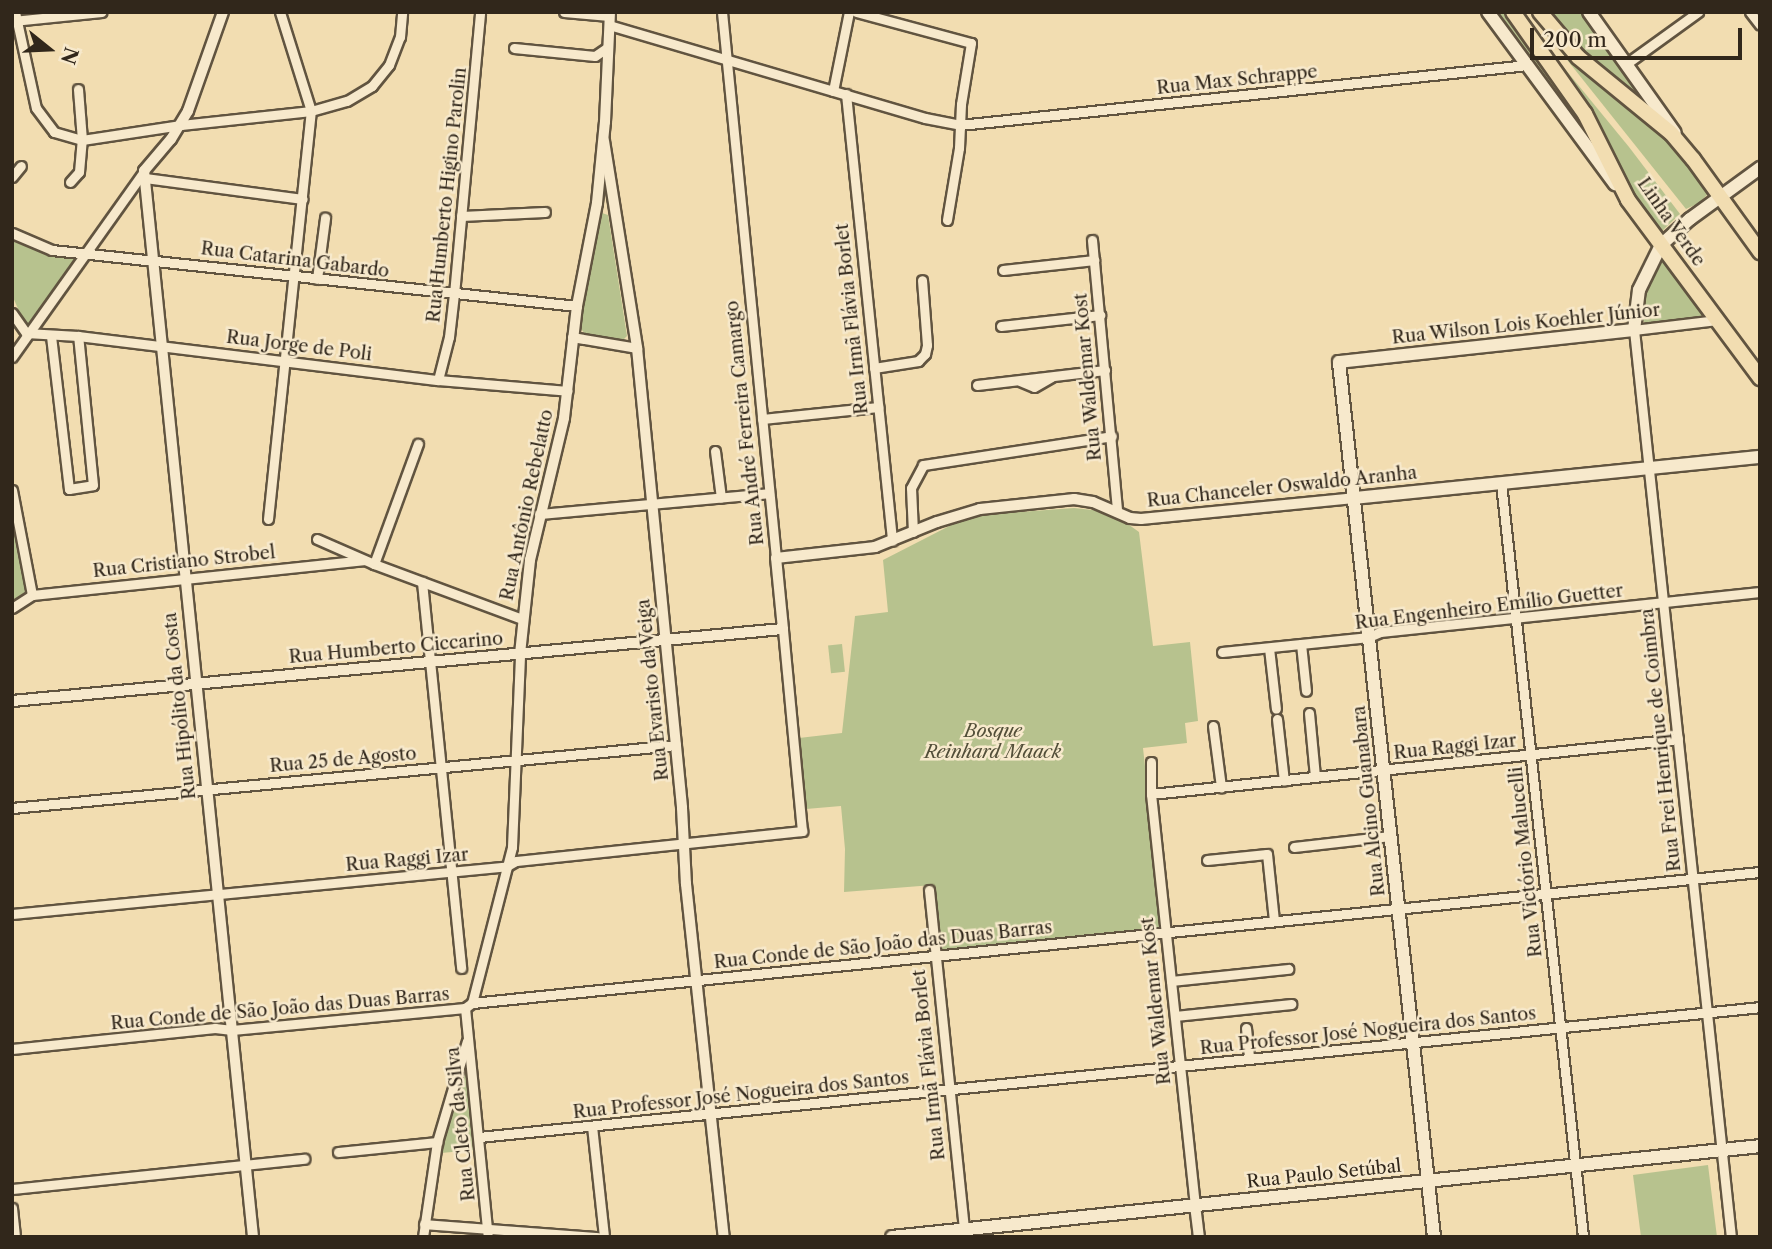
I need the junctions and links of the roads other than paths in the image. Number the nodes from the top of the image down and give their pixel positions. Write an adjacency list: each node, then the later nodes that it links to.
1 (102, 12): 16 (street)
2 (223, 12): 28 (street)
3 (280, 12): 27 (street)
4 (402, 12): 27 (street)
5 (480, 12): 44 (street, Rua Humberto Higino Parolin)
6 (564, 12): 17 (street)
7 (722, 12): 21 (street, Rua André Ferreira Camargo)
8 (849, 12): 25 (street)
9 (856, 12): 29 (street)
10 (1488, 12): 23 (main road)
11 (1513, 12): 40 (highway, Linha Verde)
12 (1540, 12): 32 (highway)
13 (1589, 12): 22 (main road)
14 (1698, 12): 22 (street)
15 (1751, 12): 18 (street)
16 (15, 18): 30 (street)
17 (609, 18): 19 (street, Rua Antônio Rebelatto); 21 (street)
18 (1760, 25)
19 (608, 47): 20 (street); 31 (street, Rua Antônio Rebelatto)
20 (514, 48)
21 (726, 58): 25 (street); 81 (street, Rua André Ferreira Camargo)
22 (1626, 64): 32 (main road)
23 (1527, 65): 29 (street, Rua Max Schrappe); 40 (main road)
24 (78, 89): 30 (street)
25 (833, 91): 26 (street)
26 (846, 94): 29 (street); 74 (street, Rua Irmã Flávia Borlet)
27 (311, 111): 28 (street); 39 (street)
28 (181, 125): 30 (street); 35 (street)
29 (955, 125): 46 (street)
30 (82, 141): 37 (street)
31 (604, 141): 41 (street, Rua Evaristo da Veiga); 42 (street, Rua Antônio Rebelatto)
32 (1693, 159): 38 (highway)
33 (21, 166): 36 (street)
34 (1760, 168): 38 (main road)
35 (144, 174): 39 (street); 50 (street); 52 (street, Rua Hipólito da Costa)
36 (12, 177)
37 (70, 182)
38 (1720, 197): 49 (main road); 51 (highway)
39 (303, 199): 55 (street)
40 (1628, 200): 49 (highway, Linha Verde)
41 (614, 209): 42 (street); 70 (street, Rua Evaristo da Veiga)
42 (596, 211): 59 (street, Rua Antônio Rebelatto)
43 (545, 212): 44 (street)
44 (461, 216): 58 (street, Rua Humberto Higino Parolin)
45 (325, 218): 56 (street)
46 (947, 220)
47 (12, 233): 50 (street, Rua Catarina Gabardo)
48 (1092, 240): 53 (street, Rua Waldemar Kost)
49 (1661, 245): 62 (highway, Linha Verde); 64 (main road, Rua Frei Henrique de Coimbra)
50 (86, 252): 52 (street, Rua Catarina Gabardo); 65 (street)
51 (1760, 252)
52 (151, 259): 55 (street, Rua Catarina Gabardo); 69 (street, Rua Hipólito da Costa)
53 (1094, 260): 54 (street); 61 (street, Rua Waldemar Kost)
54 (1003, 270)
55 (294, 276): 56 (street, Rua Catarina Gabardo); 72 (street)
56 (317, 279): 58 (street, Rua Catarina Gabardo)
57 (922, 280): 74 (street)
58 (454, 294): 59 (street, Rua Catarina Gabardo); 77 (street, Rua Humberto Higino Parolin)
59 (577, 306): 68 (street, Rua Antônio Rebelatto)
60 (12, 313): 65 (street)
61 (1100, 315): 63 (street); 75 (street, Rua Waldemar Kost)
62 (1717, 320): 64 (street, Rua Wilson Lois Koehler Júnior); 76 (highway, Linha Verde)
63 (1001, 326)
64 (1634, 330): 73 (main road, Rua Wilson Lois Koehler Júnior); 86 (street, Rua Frei Henrique de Coimbra)
65 (26, 333): 66 (street, Rua Jorge de Poli); 71 (street)
66 (51, 336): 67 (street, Rua Jorge de Poli); 67 (street)
67 (78, 336): 69 (street, Rua Jorge de Poli)
68 (572, 337): 70 (street); 79 (street, Rua Antônio Rebelatto)
69 (160, 345): 72 (street, Rua Jorge de Poli); 103 (street, Rua Hipólito da Costa)
70 (637, 348): 92 (street, Rua Evaristo da Veiga)
71 (12, 357)
72 (285, 360): 77 (street, Rua Jorge de Poli); 95 (street)
73 (1339, 362): 91 (main road, Rua Alcino Guanabara)
74 (874, 368): 80 (street, Rua Irmã Flávia Borlet)
75 (1105, 370): 78 (street); 82 (street, Rua Waldemar Kost)
76 (1760, 378)
77 (438, 380): 79 (street, Rua Jorge de Poli)
78 (977, 384)
79 (568, 391): 94 (street, Rua Antônio Rebelatto)
80 (878, 407): 81 (street); 99 (street, Rua Irmã Flávia Borlet)
81 (762, 419): 89 (street, Rua André Ferreira Camargo)
82 (1112, 436): 93 (street, Rua Waldemar Kost); 97 (street)
83 (418, 444): 102 (street)
84 (716, 452): 90 (street)
85 (1758, 456): 86 (main road, Rua Chanceler Oswaldo Aranha)
86 (1649, 469): 87 (main road, Rua Chanceler Oswaldo Aranha); 107 (street, Rua Frei Henrique de Coimbra)
87 (1501, 483): 91 (main road, Rua Chanceler Oswaldo Aranha); 110 (street, Rua Victório Malucelli)
88 (12, 490): 96 (street)
89 (769, 493): 90 (street); 100 (street, Rua André Ferreira Camargo)
90 (720, 498): 92 (street)
91 (1354, 498): 93 (street, Rua Chanceler Oswaldo Aranha); 112 (main road, Rua Alcino Guanabara)
92 (652, 505): 94 (street); 113 (street, Rua Evaristo da Veiga)
93 (1117, 512): 97 (street, Rua Chanceler Oswaldo Aranha)
94 (539, 514): 109 (street, Rua Antônio Rebelatto)
95 (268, 519)
96 (16, 531): 106 (street)
97 (913, 532): 99 (street, Rua Chanceler Oswaldo Aranha)
98 (317, 539): 101 (street)
99 (892, 541): 100 (street, Rua Chanceler Oswaldo Aranha)
100 (776, 558): 111 (street, Rua André Ferreira Camargo)
101 (363, 560): 102 (street); 103 (street, Rua Cristiano Strobel)
102 (374, 564): 104 (street)
103 (184, 577): 106 (street, Rua Cristiano Strobel); 119 (street, Rua Hipólito da Costa)
104 (422, 582): 109 (street); 118 (street)
105 (1760, 592): 107 (street, Rua Engenheiro Emílio Guetter)
106 (32, 595): 108 (street, Rua Cristiano Strobel)
107 (1663, 603): 110 (street, Rua Engenheiro Emílio Guetter); 124 (street, Rua Frei Henrique de Coimbra)
108 (12, 608)
109 (522, 618): 117 (street, Rua Antônio Rebelatto)
110 (1516, 618): 112 (street, Rua Engenheiro Emílio Guetter); 126 (street, Rua Victório Malucelli)
111 (783, 629): 113 (street, Rua Humberto Ciccarino); 137 (street, Rua André Ferreira Camargo)
112 (1369, 637): 114 (street, Rua Engenheiro Emílio Guetter); 130 (main road, Rua Alcino Guanabara)
113 (666, 640): 117 (street, Rua Humberto Ciccarino); 125 (street, Rua Evaristo da Veiga)
114 (1301, 644): 115 (street, Rua Engenheiro Emílio Guetter); 120 (street)
115 (1269, 648): 116 (street, Rua Engenheiro Emílio Guetter); 132 (street)
116 (1222, 652)
117 (520, 654): 118 (street, Rua Humberto Ciccarino); 127 (street, Rua Antônio Rebelatto)
118 (430, 662): 119 (street, Rua Humberto Ciccarino); 129 (street)
119 (195, 684): 121 (street, Rua Humberto Ciccarino); 134 (street, Rua Hipólito da Costa)
120 (1306, 691)
121 (12, 701)
122 (1309, 713): 131 (street)
123 (1213, 726): 133 (street)
124 (1678, 739): 126 (street, Rua Raggi Izar); 145 (street, Rua Frei Henrique de Coimbra)
125 (676, 745): 127 (street, Rua 25 de Agosto); 139 (street, Rua Evaristo da Veiga)
126 (1531, 755): 130 (street, Rua Raggi Izar); 147 (street, Rua Victório Malucelli)
127 (517, 760): 129 (street, Rua 25 de Agosto); 142 (street, Rua Antônio Rebelatto)
128 (1151, 762): 135 (street, Rua Waldemar Kost)
129 (440, 767): 134 (street, Rua 25 de Agosto); 143 (street)
130 (1383, 770): 131 (street, Rua Raggi Izar); 138 (main road, Rua Alcino Guanabara)
131 (1315, 777): 132 (street, Rua Raggi Izar)
132 (1284, 780): 133 (street, Rua Raggi Izar)
133 (1221, 787): 135 (street, Rua Raggi Izar)
134 (206, 789): 136 (street, Rua 25 de Agosto); 148 (street, Rua Hipólito da Costa)
135 (1151, 794): 152 (street, Rua Waldemar Kost)
136 (12, 808)
137 (802, 831): 139 (street, Rua Raggi Izar)
138 (1390, 836): 140 (street); 149 (main road, Rua Alcino Guanabara)
139 (684, 844): 142 (street, Rua Raggi Izar); 156 (street, Rua Evaristo da Veiga)
140 (1294, 847)
141 (1207, 860): 151 (street)
142 (507, 866): 143 (street, Rua Raggi Izar); 159 (street, Rua Antônio Rebelatto)
143 (451, 872): 148 (street, Rua Raggi Izar); 154 (street)
144 (1760, 872): 145 (street, Rua Conde de São João das Duas Barras)
145 (1693, 878): 147 (street, Rua Conde de São João das Duas Barras); 161 (street, Rua Frei Henrique de Coimbra)
146 (929, 890): 153 (street, Rua Irmã Flávia Borlet)
147 (1546, 893): 149 (street, Rua Conde de São João das Duas Barras); 164 (street, Rua Victório Malucelli)
148 (217, 894): 150 (street, Rua Raggi Izar); 165 (street, Rua Hipólito da Costa)
149 (1398, 908): 151 (street, Rua Conde de São João das Duas Barras); 167 (main road, Rua Alcino Guanabara)
150 (12, 914)
151 (1274, 921): 152 (street, Rua Conde de São João das Duas Barras)
152 (1166, 932): 153 (street, Rua Conde de São João das Duas Barras); 157 (street, Rua Waldemar Kost)
153 (935, 956): 156 (street, Rua Conde de São João das Duas Barras); 171 (street, Rua Irmã Flávia Borlet)
154 (461, 968)
155 (1288, 969): 157 (street)
156 (696, 980): 159 (street, Rua Conde de São João das Duas Barras); 172 (street, Rua Evaristo da Veiga)
157 (1171, 981): 162 (street, Rua Waldemar Kost)
158 (1291, 1004): 162 (street)
159 (469, 1006): 165 (street, Rua Conde de São João das Duas Barras); 166 (street, Rua Cleto da Silva)
160 (1760, 1007): 161 (street, Rua Professor José Nogueira dos Santos)
161 (1707, 1013): 164 (street, Rua Professor José Nogueira dos Santos); 177 (street, Rua Frei Henrique de Coimbra)
162 (1175, 1016): 170 (street, Rua Waldemar Kost)
163 (1246, 1028): 169 (street)
164 (1560, 1028): 167 (street, Rua Professor José Nogueira dos Santos); 181 (street, Rua Victório Malucelli)
165 (232, 1030): 168 (street, Rua Conde de São João das Duas Barras); 180 (street, Rua Hipólito da Costa)
166 (468, 1037): 174 (street, Rua Cleto da Silva); 175 (street)
167 (1413, 1042): 169 (street, Rua Professor José Nogueira dos Santos); 182 (main road, Rua Alcino Guanabara)
168 (12, 1049)
169 (1249, 1059): 170 (street, Rua Professor José Nogueira dos Santos)
170 (1180, 1066): 171 (street, Rua Professor José Nogueira dos Santos); 184 (street, Rua Waldemar Kost)
171 (949, 1090): 172 (street, Rua Professor José Nogueira dos Santos); 188 (street, Rua Irmã Flávia Borlet)
172 (710, 1114): 173 (street, Rua Professor José Nogueira dos Santos); 194 (street, Rua Evaristo da Veiga)
173 (592, 1126): 174 (street, Rua Professor José Nogueira dos Santos); 193 (street)
174 (479, 1137): 187 (street, Rua Cleto da Silva)
175 (437, 1142): 178 (street); 186 (street)
176 (1760, 1146): 177 (main road, Rua Paulo Setúbal)
177 (1722, 1150): 181 (main road, Rua Paulo Setúbal); 199 (street, Rua Frei Henrique de Coimbra)
178 (338, 1152)
179 (303, 1159): 180 (street)
180 (246, 1165): 183 (street); 190 (street, Rua Hipólito da Costa)
181 (1575, 1165): 182 (main road, Rua Paulo Setúbal); 198 (street, Rua Victório Malucelli)
182 (1428, 1181): 184 (main road, Rua Paulo Setúbal); 197 (main road, Rua Alcino Guanabara)
183 (12, 1189)
184 (1195, 1205): 188 (main road, Rua Paulo Setúbal); 196 (street, Rua Waldemar Kost)
185 (12, 1209): 189 (street)
186 (424, 1224): 187 (street); 191 (street)
187 (488, 1233): 192 (street)
188 (964, 1233): 195 (main road, Rua Paulo Setúbal)
189 (15, 1237)
190 (253, 1237)
191 (423, 1237)
192 (598, 1237)
193 (604, 1237)
194 (724, 1237)
195 (892, 1237)
196 (1199, 1237)
197 (1434, 1237)
198 (1583, 1237)
199 (1731, 1237)

